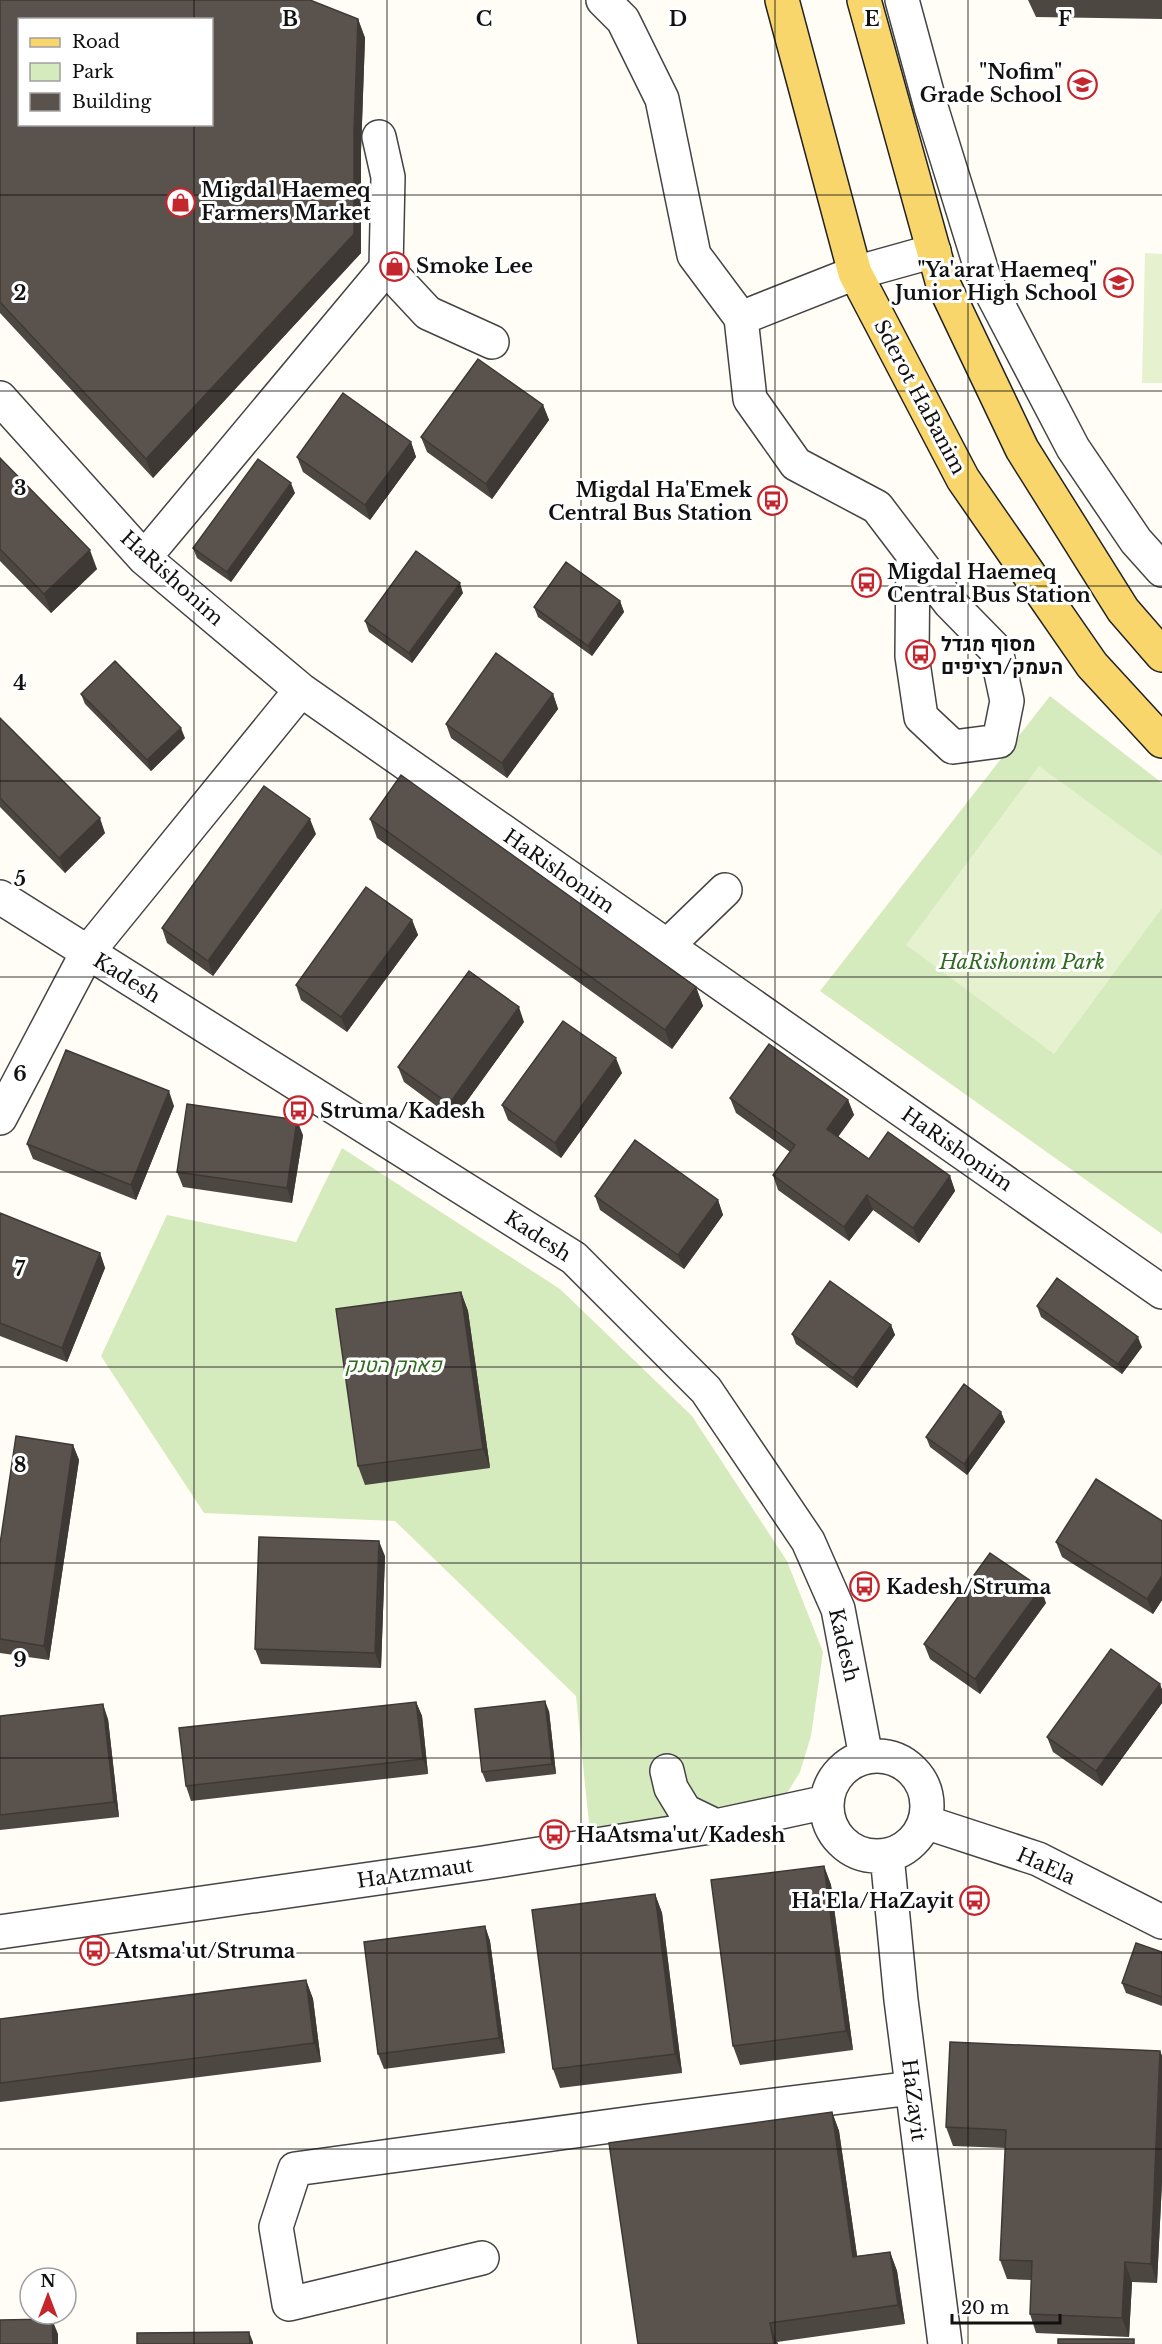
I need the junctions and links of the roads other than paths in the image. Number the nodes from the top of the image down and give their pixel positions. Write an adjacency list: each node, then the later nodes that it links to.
1 (603, 0): 9 (street)
2 (782, 0): 8 (main road, Sderot HaBanim)
3 (864, 0): 6 (main road)
4 (902, 0): 14 (street)
5 (379, 136): 7 (street)
6 (934, 251): 8 (street); 15 (main road)
7 (386, 268): 10 (street); 13 (street)
8 (855, 273): 9 (street); 17 (main road, Sderot HaBanim)
9 (741, 318): 12 (street)
10 (492, 342)
11 (0, 398): 13 (street, HaRishonim)
12 (913, 554): 12 (street)
13 (144, 558): 16 (street, HaRishonim)
14 (1162, 570)
15 (1162, 655)
16 (301, 690): 20 (street, HaRishonim); 21 (street)
17 (1162, 741)
18 (726, 890): 20 (street)
19 (0, 897): 21 (street, Kadesh)
20 (666, 946): 23 (street, HaRishonim)
21 (87, 953): 22 (street); 24 (street, Kadesh)
22 (0, 1118)
23 (1162, 1292)
24 (866, 1757): 26 (street); 27 (street)
25 (666, 1771): 28 (street)
26 (827, 1802): 28 (street, HaAtzmaut); 29 (street)
27 (925, 1822): 29 (street); 30 (street, HaEla)
28 (716, 1826): 31 (street, HaAtzmaut)
29 (887, 1855): 32 (street, HaZayit)
30 (1162, 1922)
31 (0, 1932)
32 (912, 2088): 33 (street); 34 (street, HaZayit)
33 (482, 2258)
34 (945, 2344)

